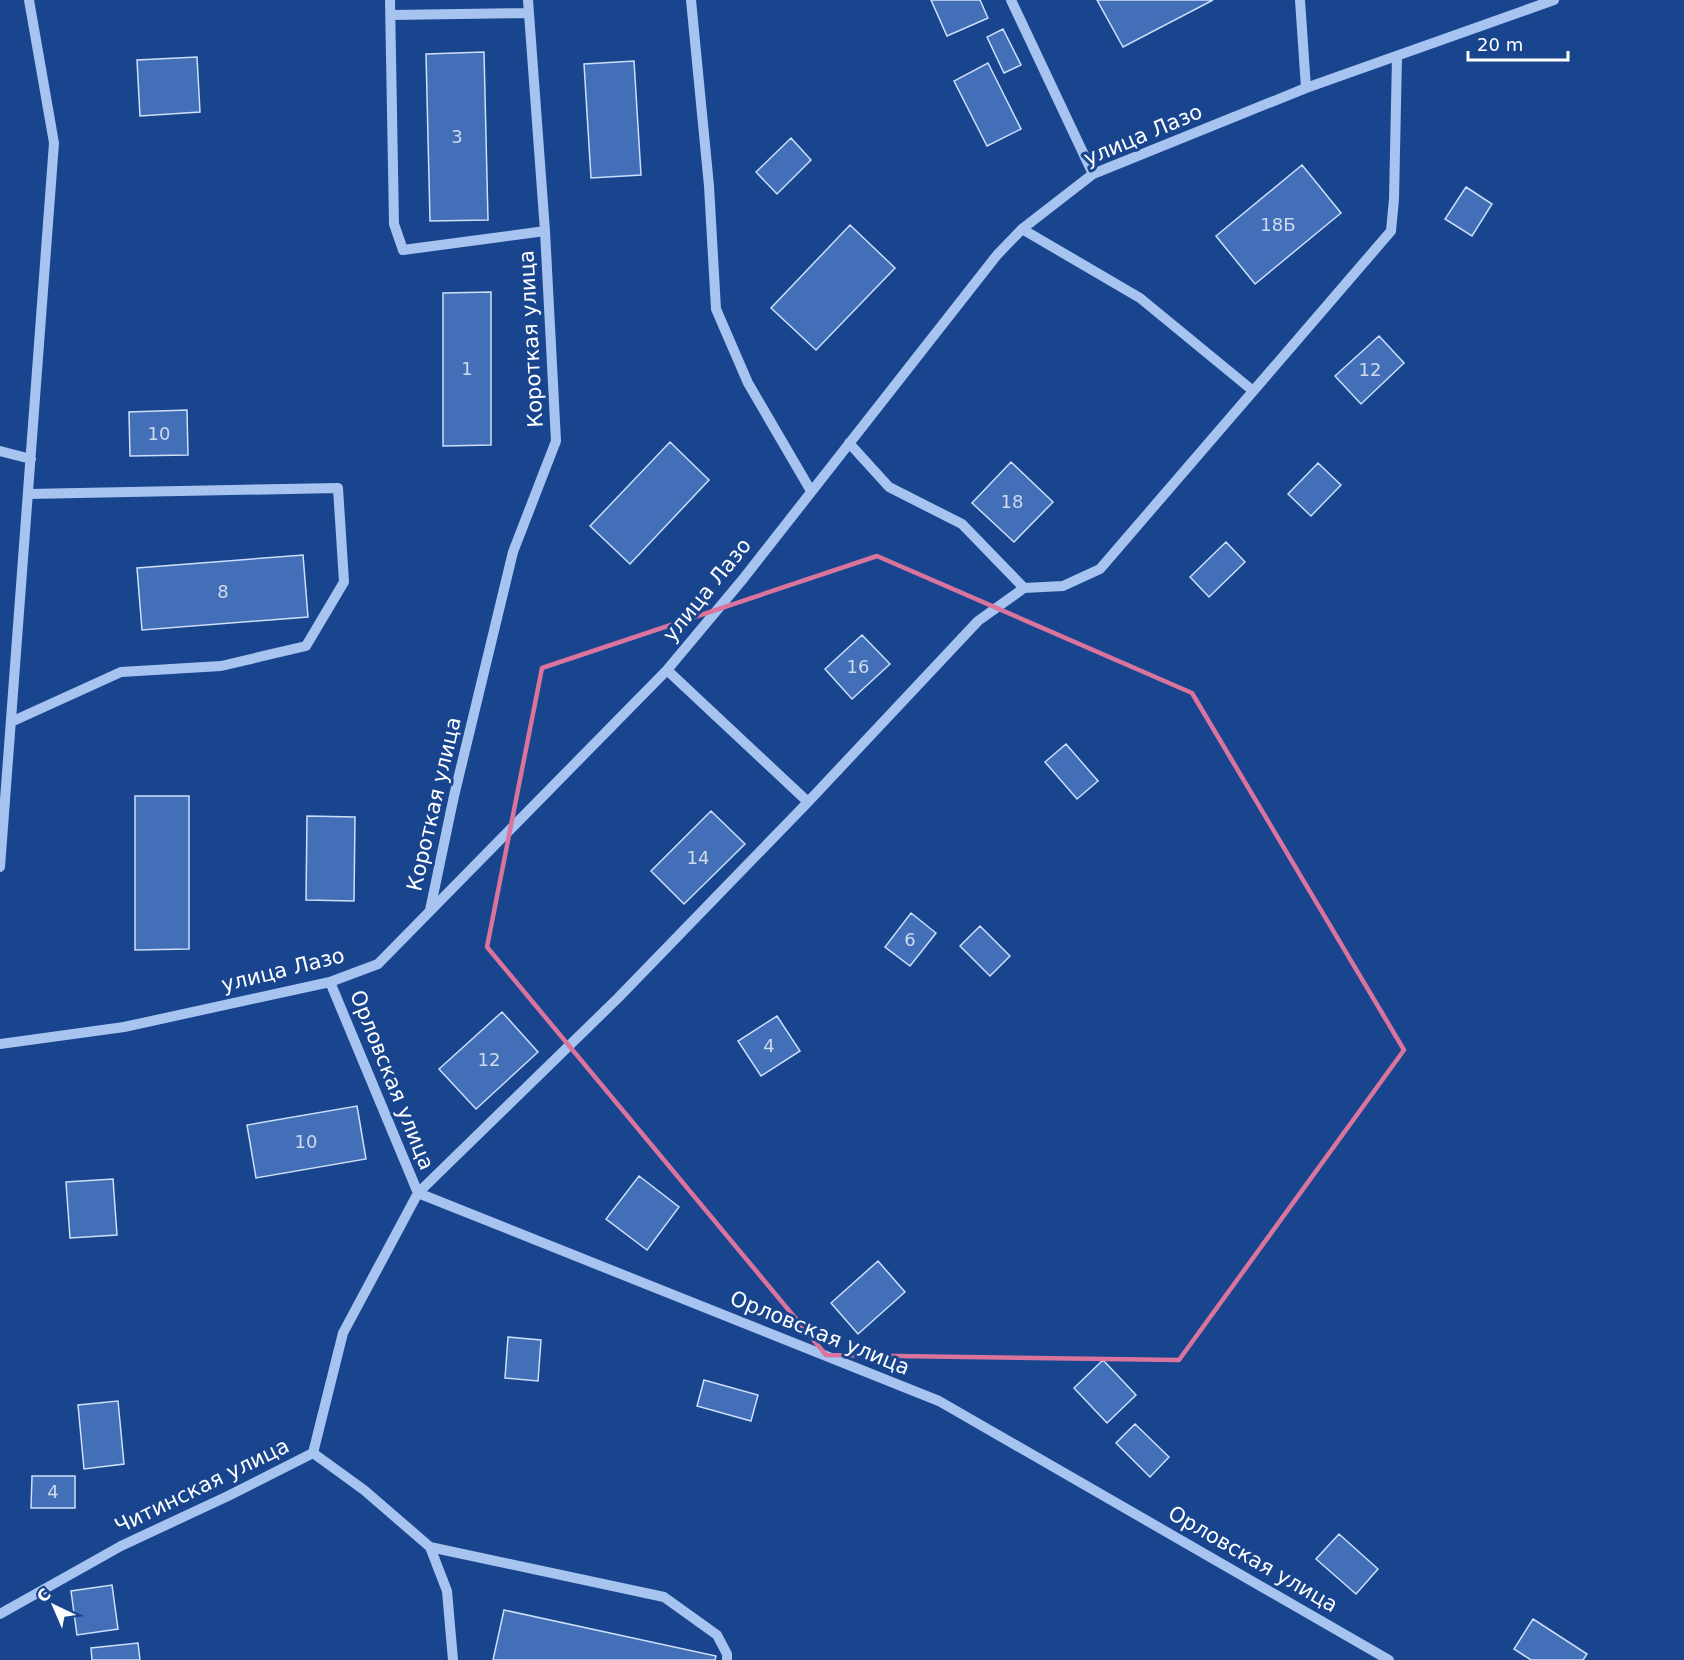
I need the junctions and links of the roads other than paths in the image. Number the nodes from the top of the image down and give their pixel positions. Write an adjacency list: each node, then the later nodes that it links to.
1 (29, 0): 18 (street)
2 (390, 0): 9 (street)
3 (528, 0): 8 (street, Короткая улица)
4 (691, 0): 19 (street)
5 (1011, 0): 12 (street)
6 (1300, 0): 11 (street)
7 (1554, 0): 10 (street, улица Лазо)
8 (528, 13): 9 (street); 14 (street, Короткая улица)
9 (391, 15): 14 (street)
10 (1397, 57): 11 (street, улица Лазо); 15 (street)
11 (1306, 88): 12 (street, улица Лазо)
12 (1093, 174): 13 (street, улица Лазо)
13 (1022, 229): 15 (street); 16 (street, улица Лазо)
14 (545, 231): 26 (street, Короткая улица)
15 (1252, 390): 21 (street)
16 (849, 443): 19 (street, улица Лазо); 21 (street)
17 (0, 451): 18 (street)
18 (31, 459): 20 (street)
19 (811, 491): 22 (street, улица Лазо)
20 (28, 494): 23 (street); 23 (street)
21 (1024, 588): 24 (street)
22 (667, 670): 24 (street); 26 (street, улица Лазо)
23 (11, 723): 25 (street)
24 (808, 802): 29 (street)
25 (0, 867)
26 (430, 910): 27 (street, улица Лазо)
27 (330, 982): 28 (street, улица Лазо); 29 (street, Орловская улица)
28 (0, 1044)
29 (418, 1193): 30 (street); 35 (street, Орловская улица)
30 (313, 1453): 31 (street, Читинская улица); 32 (street, Читинская улица)
31 (430, 1547): 33 (street, Читинская улица); 34 (street)
32 (0, 1614)
33 (453, 1660)
34 (727, 1660)
35 (1389, 1660)

